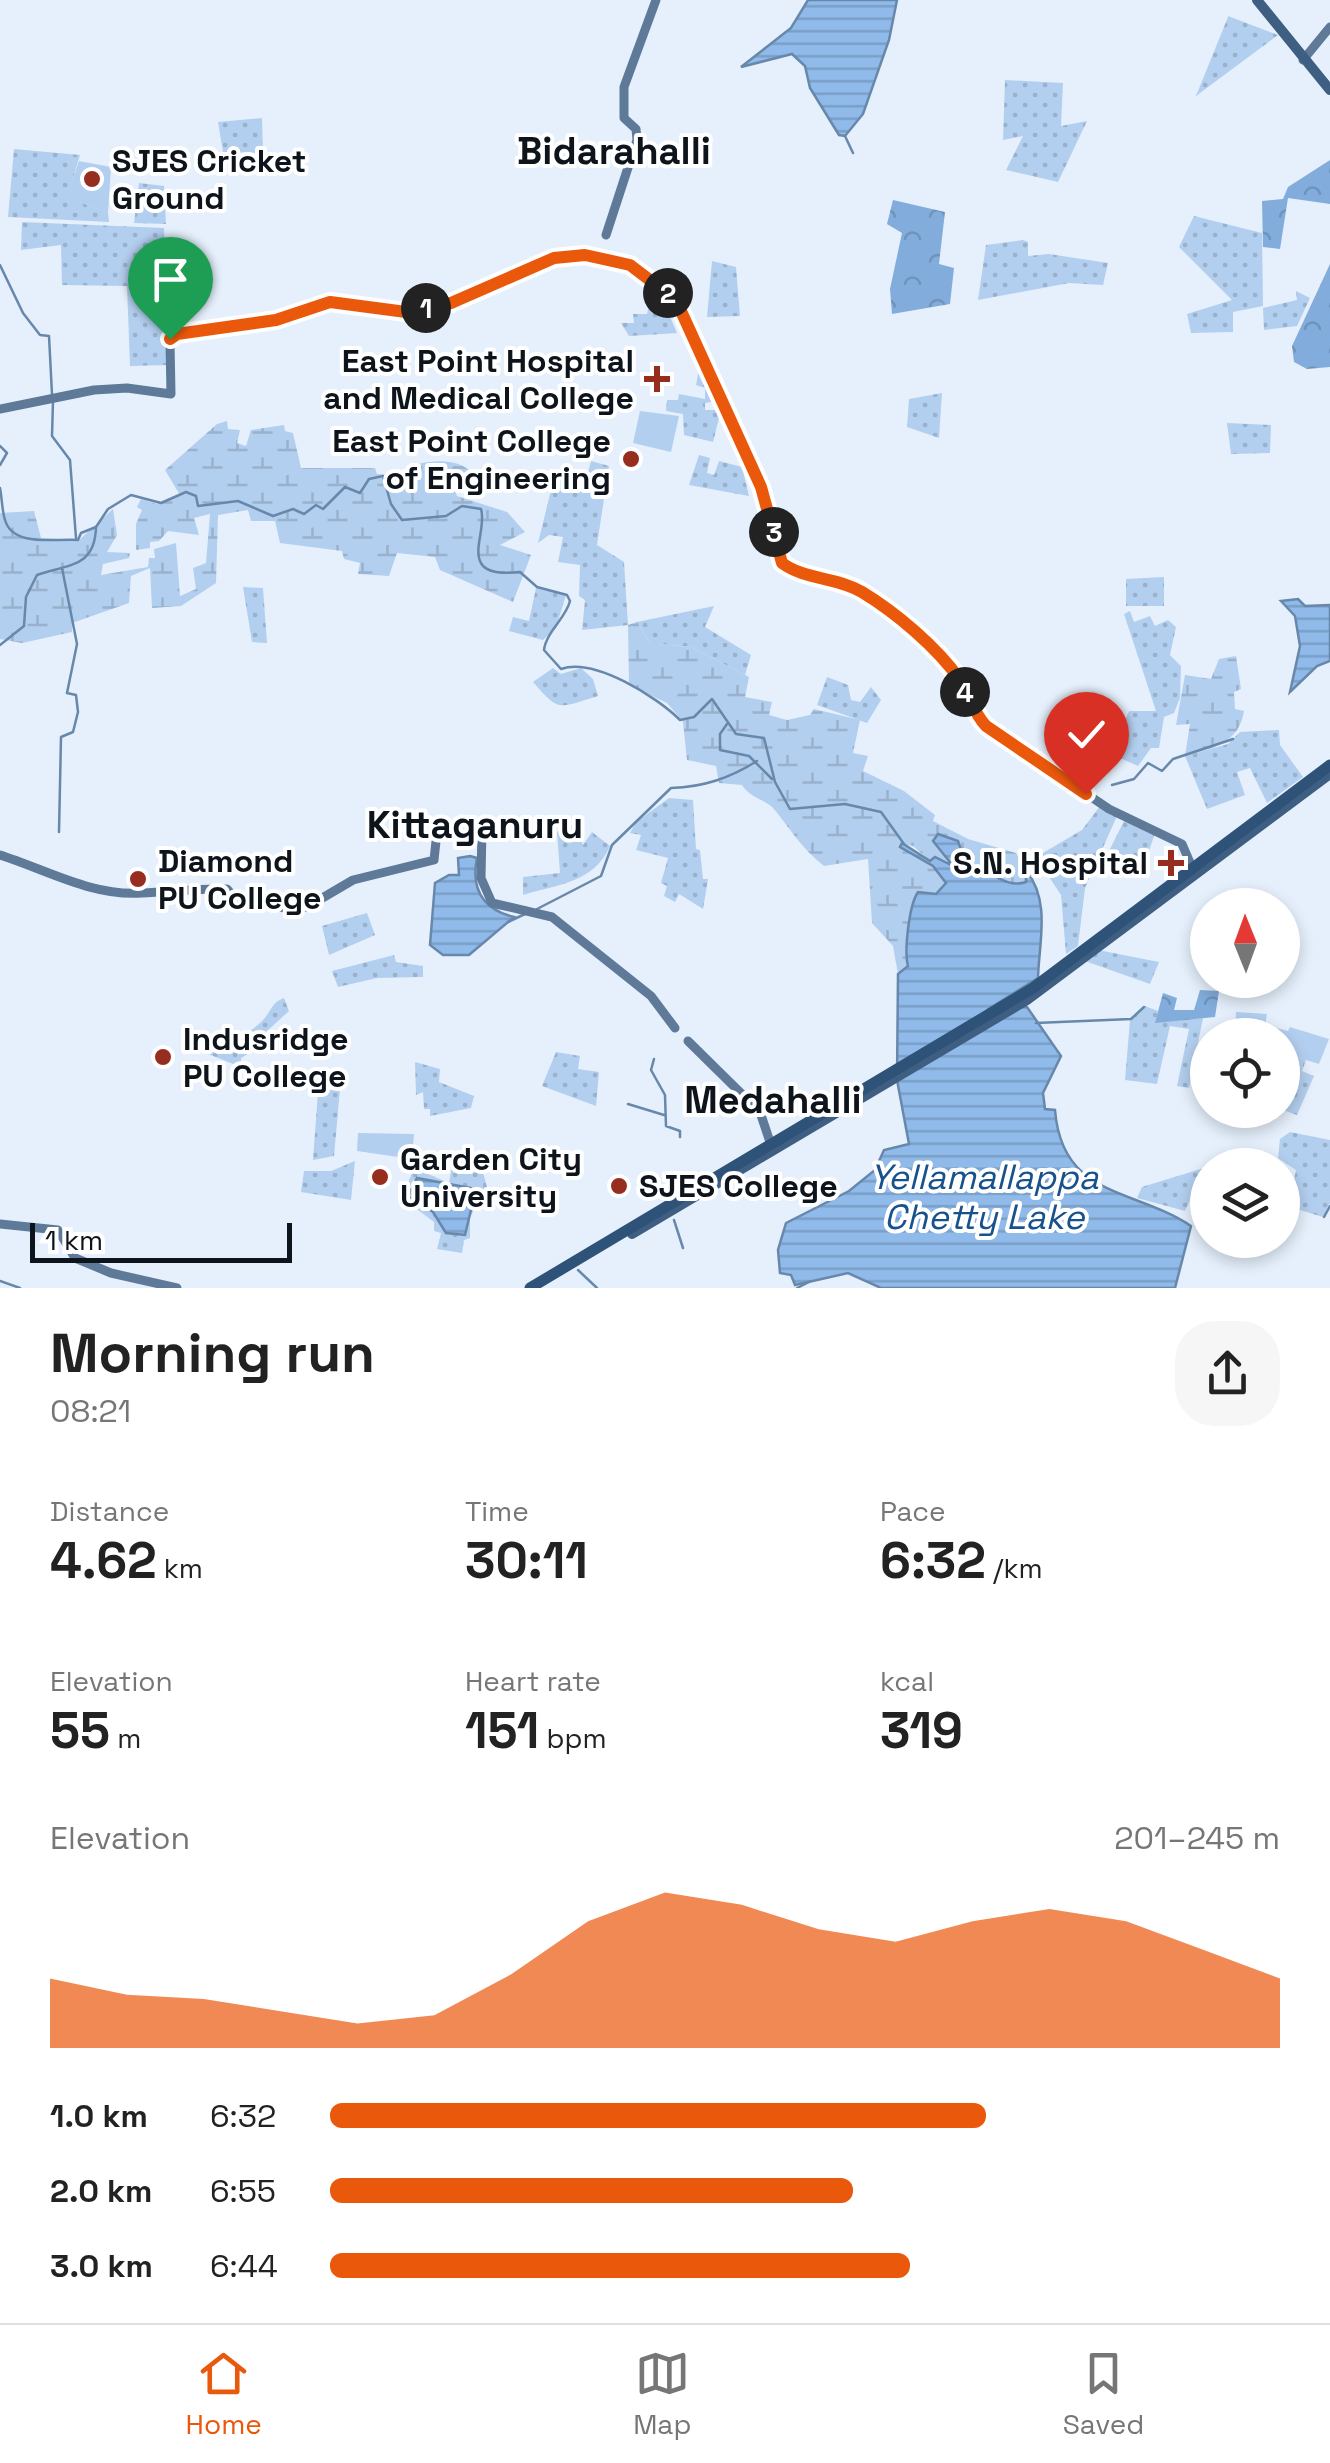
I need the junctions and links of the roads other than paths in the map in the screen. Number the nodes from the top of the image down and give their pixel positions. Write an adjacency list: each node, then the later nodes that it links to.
1 (656, 0): 6 (main road)
2 (1258, 0): 4 (main road)
3 (1330, 28): 4 (main road)
4 (1303, 59): 5 (main road)
5 (1330, 88)
6 (606, 235)
7 (0, 409): 12 (main road)
8 (1329, 769): 12 (main road); 13 (highway); 15 (main road)
9 (482, 829): 18 (main road)
10 (437, 832): 11 (main road)
11 (0, 855)
12 (1191, 865): 14 (main road)
13 (1140, 910): 14 (highway); 15 (highway)
14 (1107, 931): 15 (highway)
15 (982, 1022): 16 (highway); 17 (highway)
16 (910, 1068): 17 (highway); 18 (main road)
17 (893, 1073): 18 (main road); 19 (highway)
18 (768, 1148): 21 (main road); 23 (main road)
19 (674, 1204): 21 (highway); 23 (highway)
20 (0, 1224): 22 (main road)
21 (578, 1264): 23 (highway)
22 (177, 1288)
23 (533, 1288)

